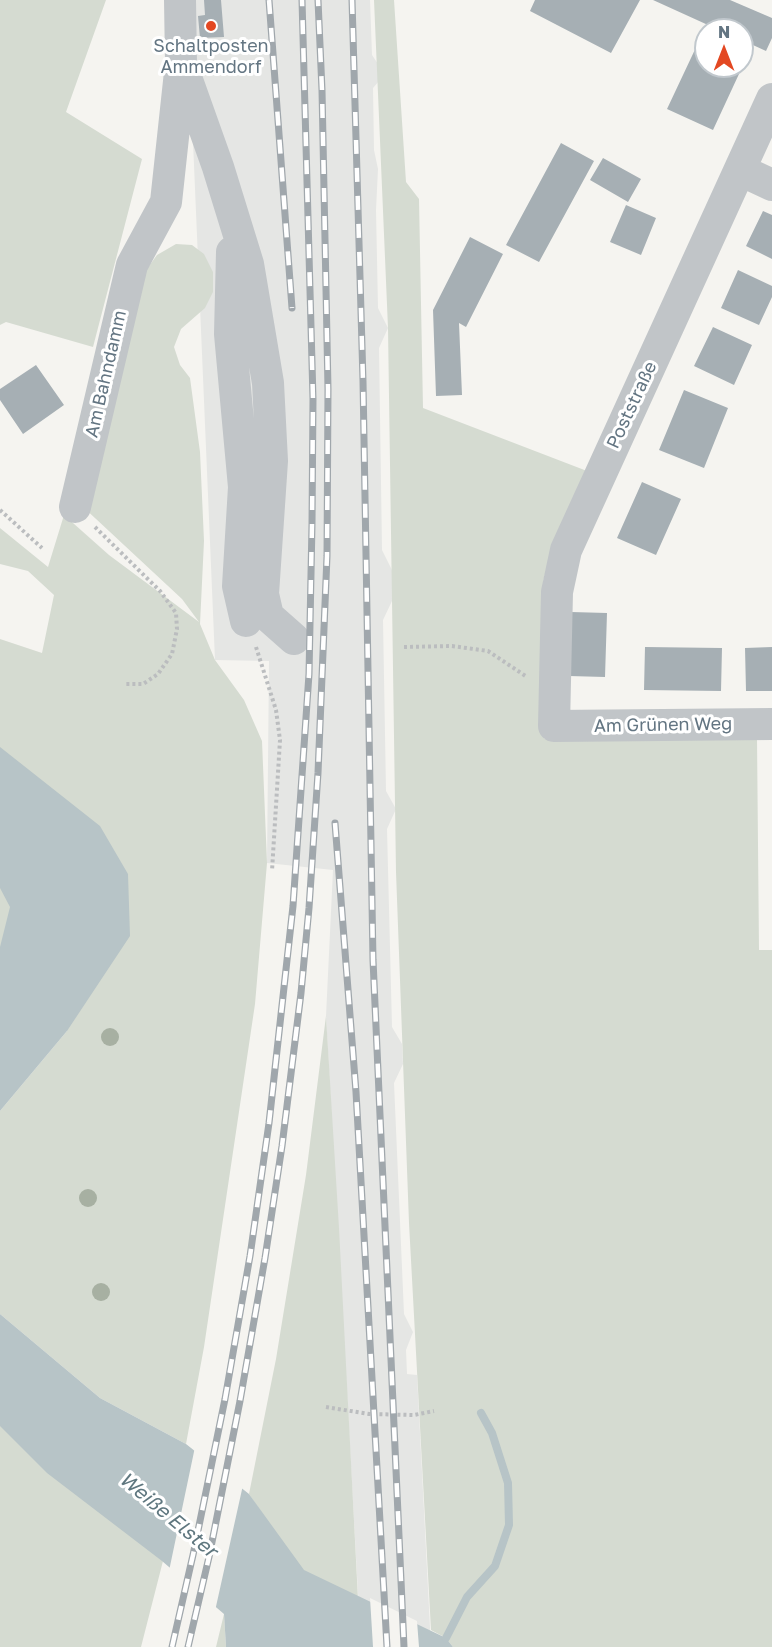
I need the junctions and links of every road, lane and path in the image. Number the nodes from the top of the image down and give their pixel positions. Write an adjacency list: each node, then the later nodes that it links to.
1 (180, 0): 2 (street, Am Bahndamm)
2 (181, 63): 6 (street); 7 (street, Am Bahndamm)
3 (772, 99): 4 (street, Poststraße)
4 (740, 170): 5 (street); 14 (street, Poststraße)
5 (772, 185)
6 (233, 215): 10 (street); 11 (street)
7 (75, 507): 13 (path)
8 (0, 510): 9 (path)
9 (42, 548)
10 (246, 621): 17 (path)
11 (294, 639)
12 (404, 647): 14 (path)
13 (124, 684)
14 (555, 685): 16 (street, Poststraße)
15 (772, 724): 16 (street, Am Grünen Weg)
16 (554, 726)
17 (272, 871)
18 (326, 1407): 19 (path)
19 (434, 1411)

